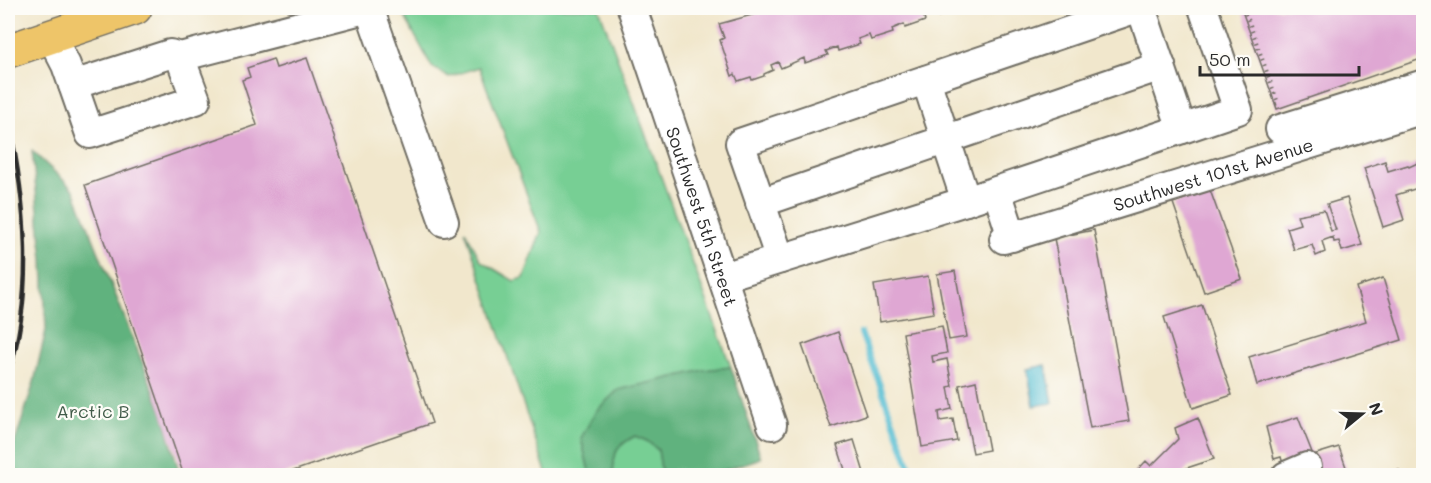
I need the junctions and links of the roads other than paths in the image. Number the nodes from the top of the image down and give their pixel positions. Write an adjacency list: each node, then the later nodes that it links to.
1 (135, 8): 6 (main road)
2 (369, 8): 8 (street); 20 (street)
3 (632, 8): 22 (street, Southwest 5th Street)
4 (1139, 8): 9 (street); 10 (street)
5 (1203, 8): 15 (street)
6 (51, 36): 7 (main road); 12 (street)
7 (8, 51)
8 (180, 57): 12 (street); 12 (street)
9 (1161, 66): 15 (street); 16 (street)
10 (926, 80): 16 (street); 19 (street)
11 (1424, 84): 14 (street)
12 (73, 85)
13 (1424, 109): 17 (street, Southwest 101st Avenue)
14 (1275, 118)
15 (1182, 129): 17 (street)
16 (946, 140): 18 (street); 19 (street)
17 (997, 191): 18 (street)
18 (966, 201): 21 (street)
19 (760, 203): 21 (street)
20 (444, 222)
21 (780, 259): 22 (street)
22 (723, 277): 23 (street, Southwest 5th Street)
23 (772, 425)

